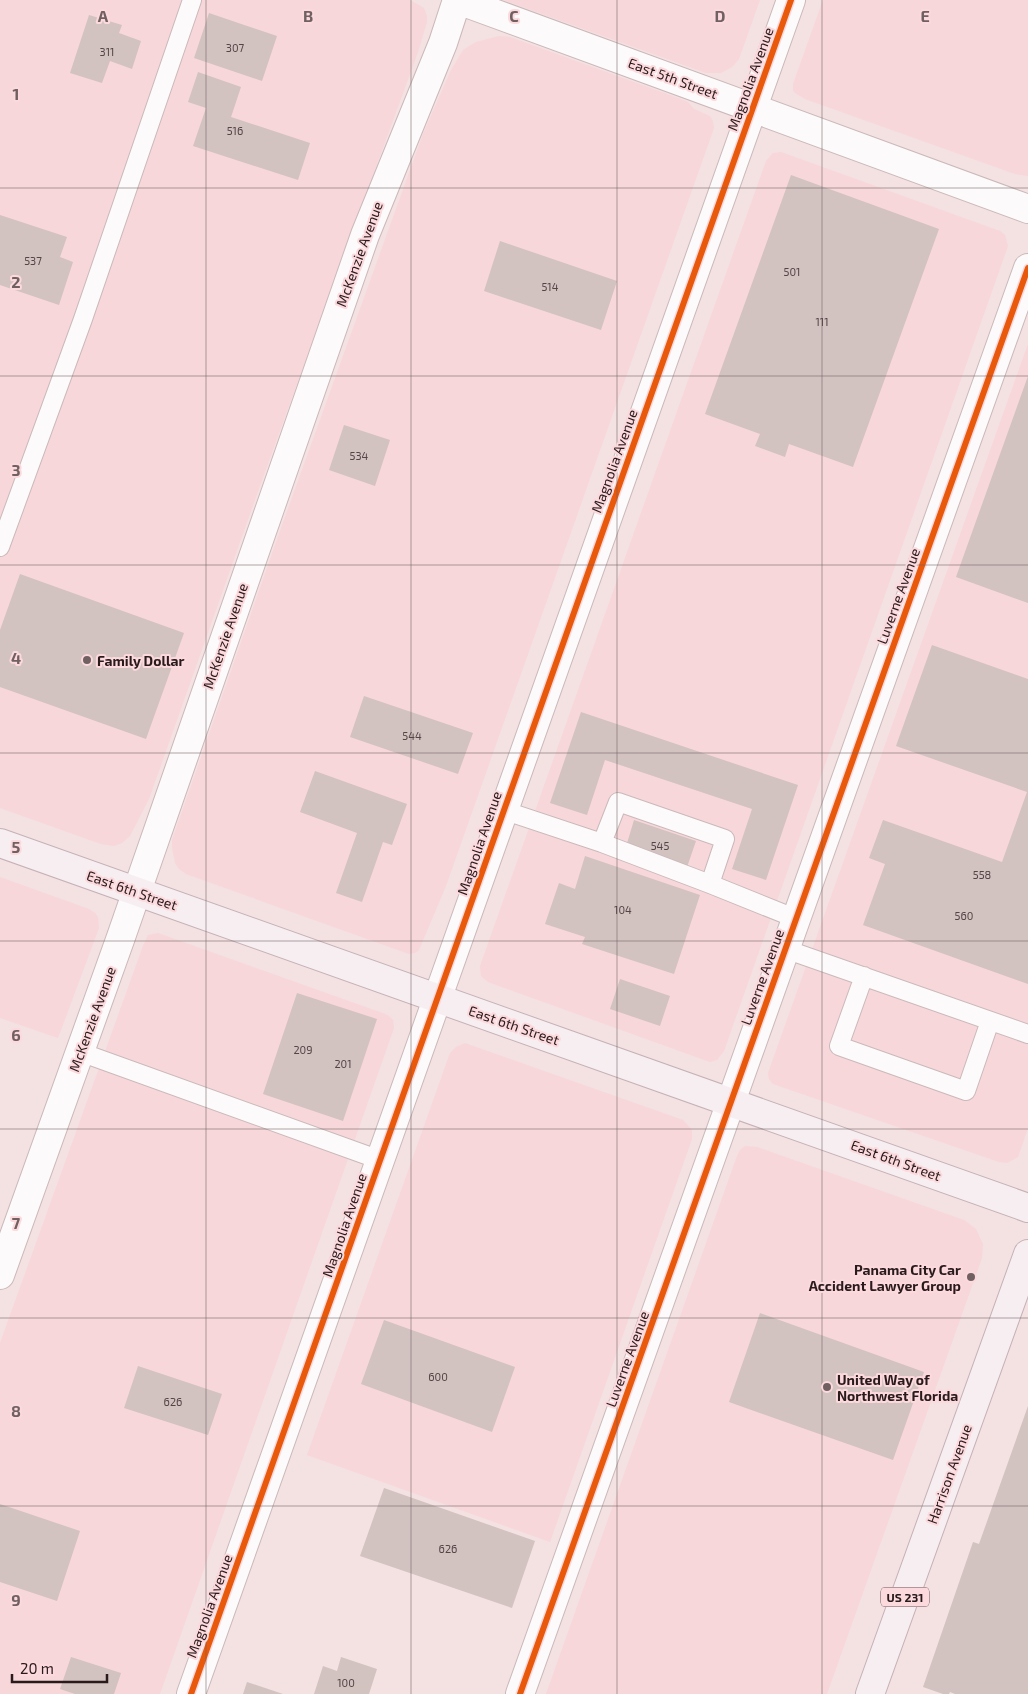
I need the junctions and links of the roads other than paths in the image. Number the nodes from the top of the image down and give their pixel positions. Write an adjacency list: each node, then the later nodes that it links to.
1 (192, 0): 7 (lane)
2 (458, 0): 4 (street, East 5th Street); 12 (street, McKenzie Avenue)
3 (791, 0): 4 (street, Magnolia Avenue)
4 (753, 107): 5 (street, East 5th Street); 8 (street, Magnolia Avenue)
5 (1028, 209)
6 (1028, 268): 13 (street, Luverne Avenue)
7 (0, 547)
8 (503, 810): 10 (lane); 16 (street, Magnolia Avenue)
9 (0, 843): 12 (main road, East 6th Street)
10 (602, 844): 11 (lane); 11 (lane)
11 (710, 884): 13 (lane)
12 (136, 891): 16 (main road, East 6th Street); 19 (street, McKenzie Avenue)
13 (796, 919): 14 (street, Luverne Avenue)
14 (786, 950): 15 (lane); 20 (street, Luverne Avenue)
15 (864, 976): 17 (lane); 17 (lane)
16 (438, 998): 20 (main road, East 6th Street); 21 (street, Magnolia Avenue)
17 (990, 1021): 18 (lane)
18 (1028, 1034)
19 (80, 1052): 21 (lane); 24 (street, McKenzie Avenue)
20 (731, 1102): 22 (main road, East 6th Street); 26 (street, Luverne Avenue)
21 (380, 1160): 25 (street, Magnolia Avenue)
22 (1028, 1208)
23 (1028, 1254): 27 (main road, Harrison Avenue / US 231)
24 (0, 1275)
25 (191, 1694)
26 (520, 1694)
27 (870, 1694)

